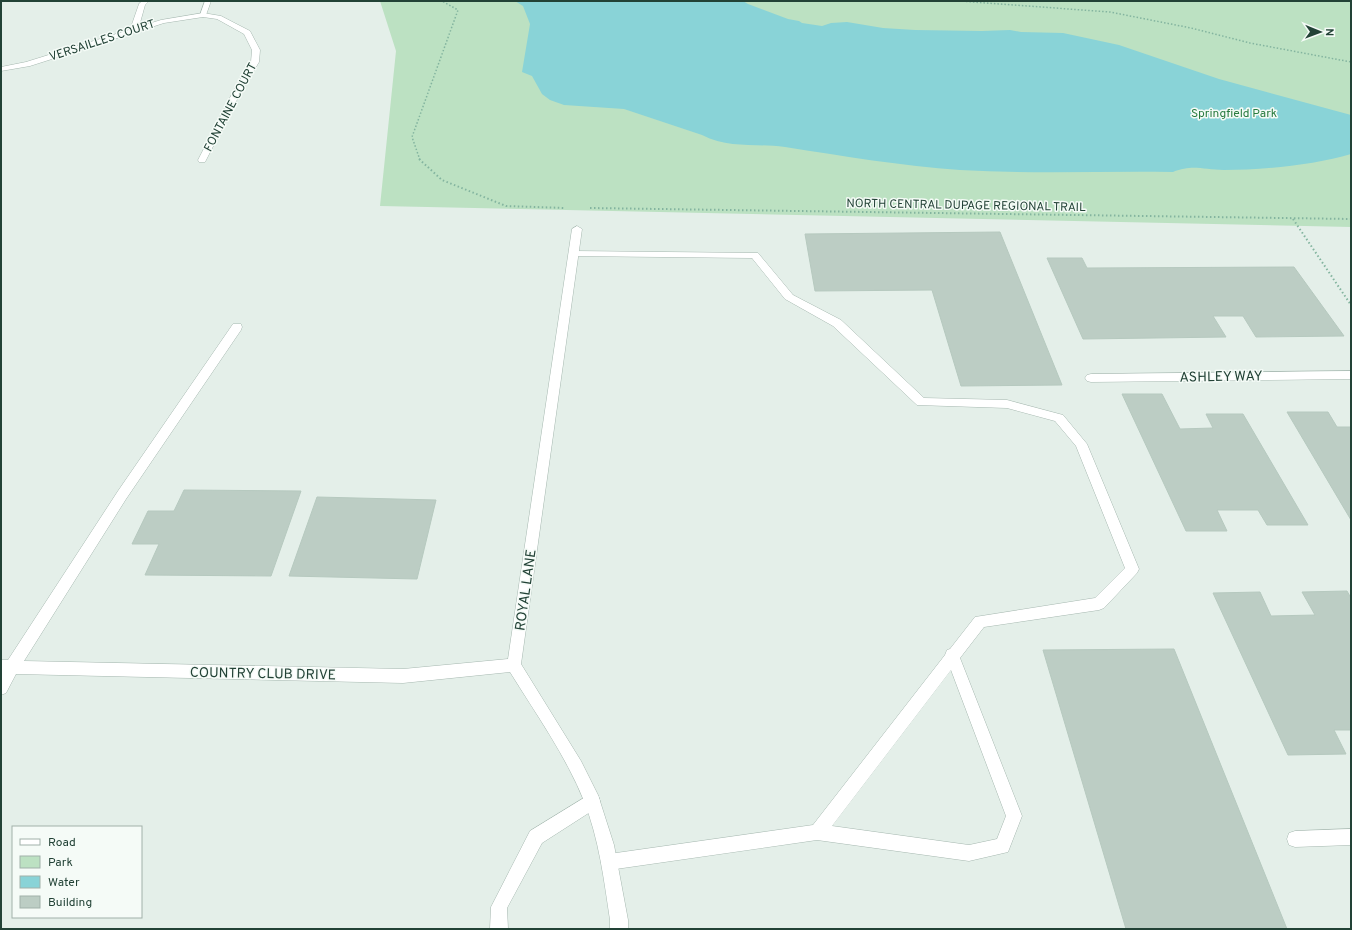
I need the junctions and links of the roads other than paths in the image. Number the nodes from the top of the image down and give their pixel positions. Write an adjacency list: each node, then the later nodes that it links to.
1 (146, 1): 4 (street)
2 (208, 1): 3 (street)
3 (203, 15): 4 (street, VERSAILLES COURT); 6 (street, FONTAINE COURT)
4 (134, 30): 5 (street, VERSAILLES COURT)
5 (1, 68)
6 (202, 160)
7 (577, 229): 8 (street, ROYAL LANE)
8 (574, 254): 12 (street); 13 (street, ROYAL LANE)
9 (237, 326): 14 (street)
10 (1351, 375): 11 (street, ASHLEY WAY)
11 (1091, 378)
12 (952, 655): 17 (street); 17 (street)
13 (514, 665): 14 (street, COUNTRY CLUB DRIVE); 16 (street)
14 (6, 667): 15 (street)
15 (1, 688)
16 (592, 801): 20 (street); 21 (street)
17 (817, 832): 20 (street)
18 (1351, 837): 19 (street)
19 (1296, 838)
20 (609, 862): 22 (street)
21 (499, 929)
22 (619, 929)

